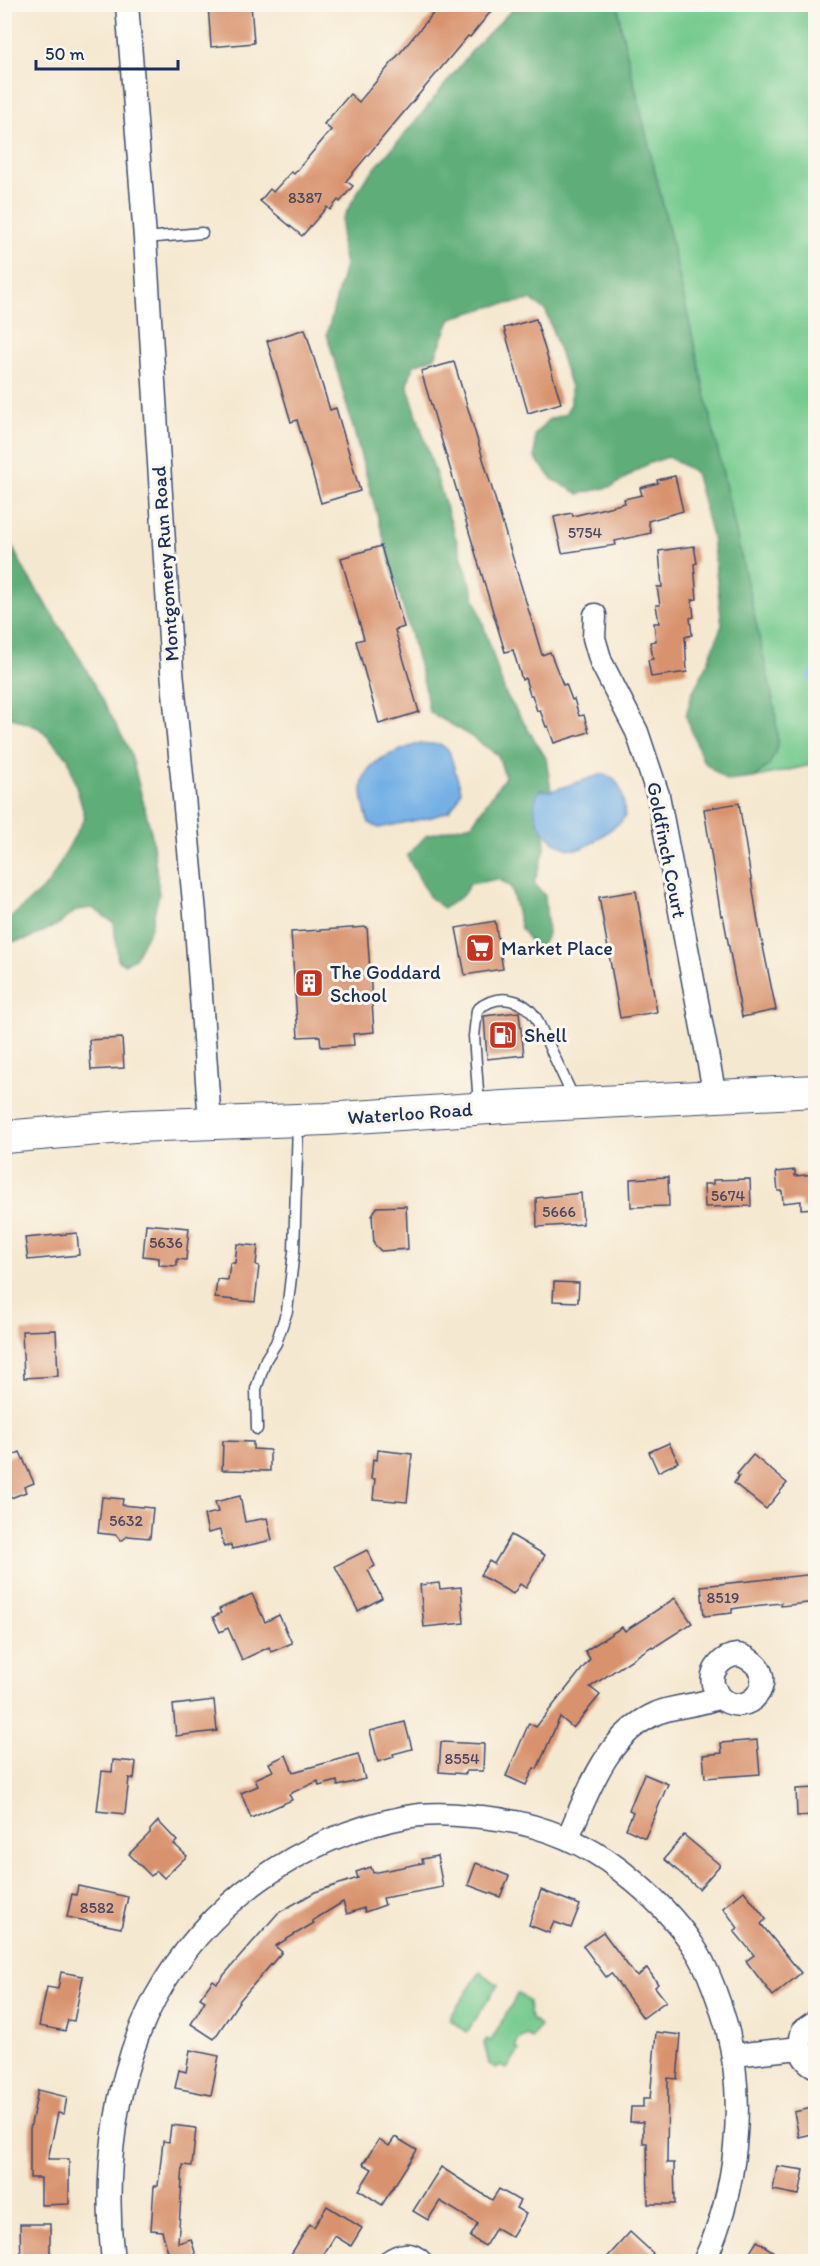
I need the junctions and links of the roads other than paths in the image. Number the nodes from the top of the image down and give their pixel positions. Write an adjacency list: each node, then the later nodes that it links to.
1 (127, 4): 3 (street, Montgomery Run Road)
2 (202, 234): 3 (lane)
3 (145, 238): 10 (street, Montgomery Run Road)
4 (595, 615): 6 (street, Goldfinch Court)
5 (816, 1091): 6 (main road, Waterloo Road)
6 (715, 1096): 7 (main road, Waterloo Road)
7 (576, 1103): 8 (main road, Waterloo Road); 8 (lane)
8 (479, 1109): 9 (main road, Waterloo Road)
9 (298, 1120): 10 (main road, Waterloo Road); 12 (lane)
10 (210, 1123): 11 (main road, Waterloo Road)
11 (4, 1137)
12 (257, 1429)
13 (719, 1697): 14 (street)
14 (568, 1837): 17 (street); 19 (street)
15 (816, 2021): 16 (street)
16 (800, 2048): 17 (street); 18 (street)
17 (734, 2055): 22 (street)
18 (816, 2067)
19 (113, 2262)
20 (388, 2262): 21 (street)
21 (421, 2262)
22 (704, 2262)

